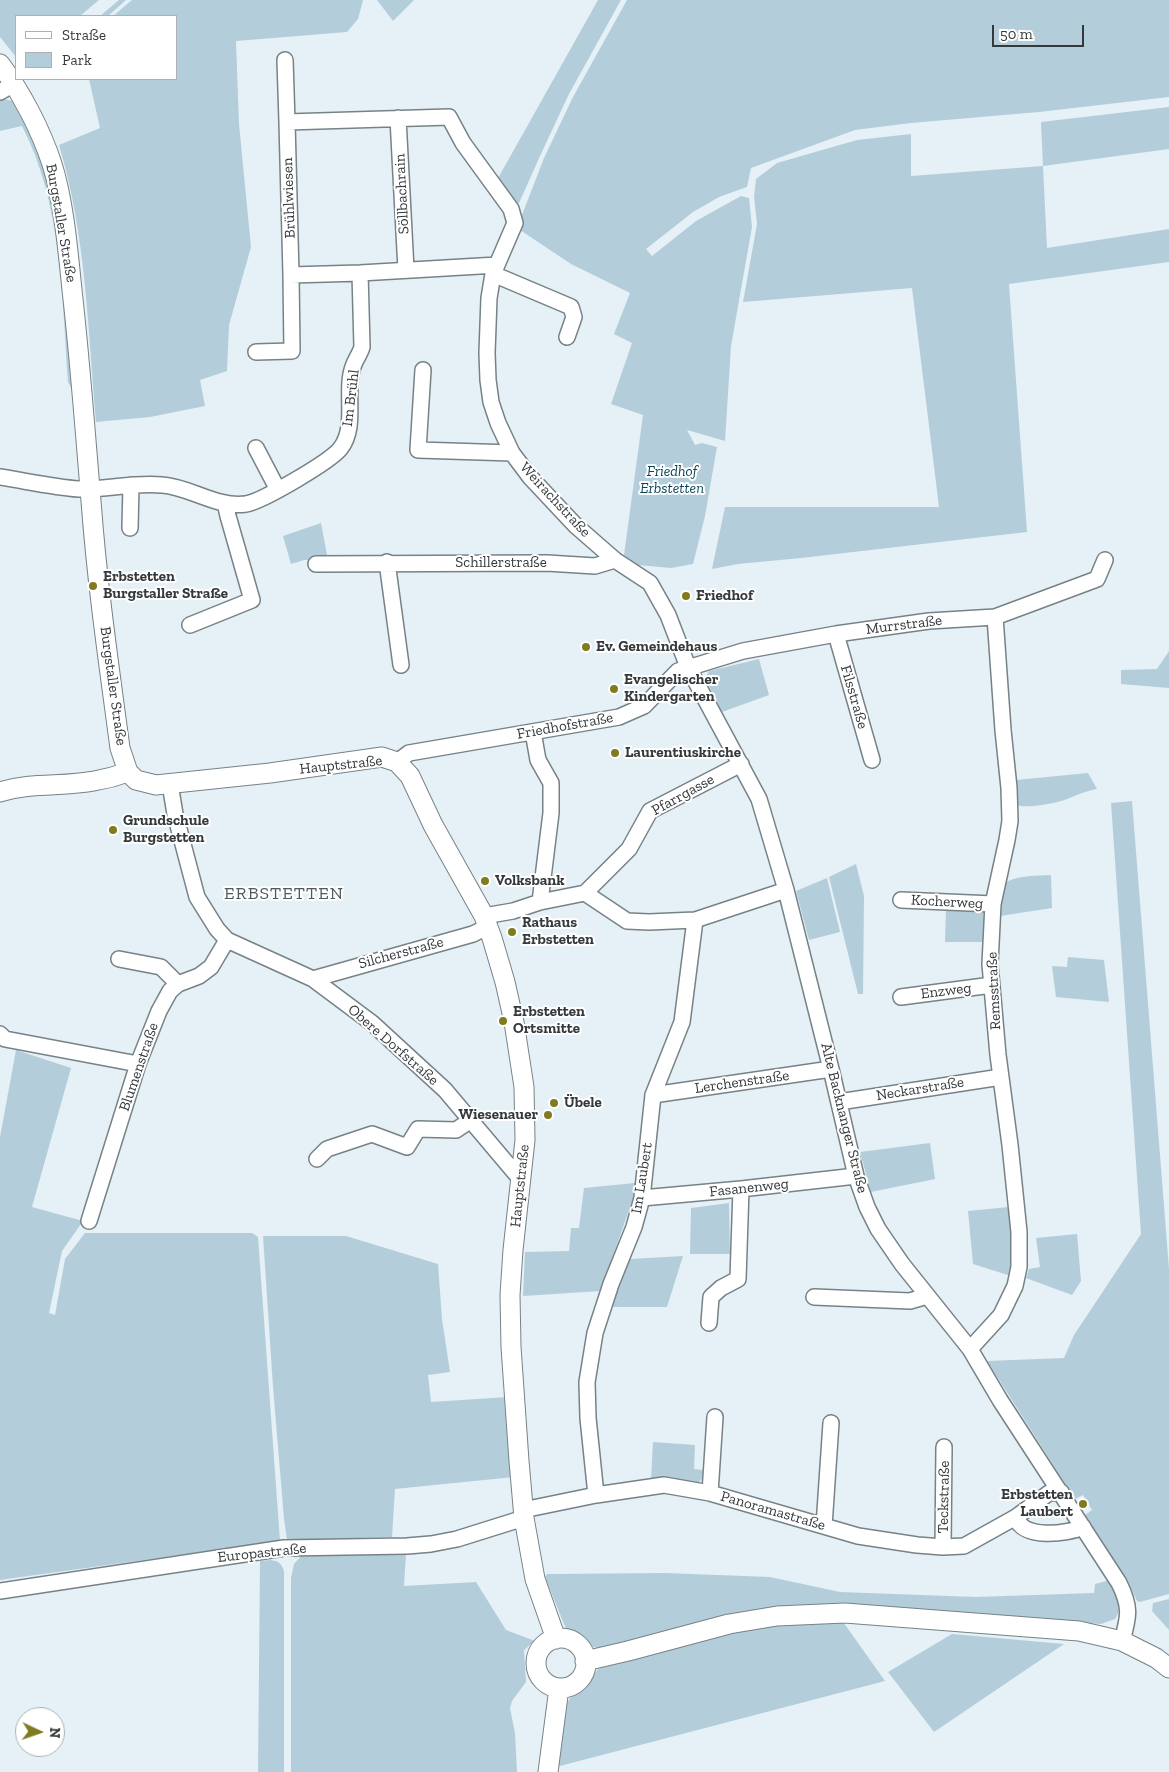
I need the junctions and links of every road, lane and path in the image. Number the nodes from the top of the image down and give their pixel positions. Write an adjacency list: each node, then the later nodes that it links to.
1 (285, 60): 5 (street, Brühlwiesen)
2 (0, 64): 3 (street, Burgstaller Straße)
3 (7, 88): 17 (street, Burgstaller Straße)
4 (398, 118): 5 (street); 6 (street, Söllbachrain); 7 (street, Weirachstraße)
5 (287, 122): 9 (street, Brühlwiesen)
6 (406, 270): 7 (street); 8 (street)
7 (495, 270): 10 (street); 14 (street, Weirachstraße)
8 (360, 273): 9 (street); 18 (street, Im Brühl)
9 (291, 274): 11 (street, Brühlwiesen)
10 (567, 337)
11 (256, 352)
12 (423, 370): 14 (street)
13 (256, 448): 18 (street)
14 (512, 453): 21 (street, Weirachstraße)
15 (0, 477): 17 (street, Im Brühl)
16 (131, 485): 17 (street, Im Brühl); 19 (street, Im Brühl); 20 (street)
17 (90, 488): 34 (street, Burgstaller Straße)
18 (278, 490): 19 (street, Im Brühl)
19 (225, 503): 26 (street)
20 (130, 528)
21 (615, 560): 23 (street, Schillerstraße); 29 (street, Weirachstraße)
22 (1105, 560): 25 (street, Murrstraße)
23 (387, 562): 24 (street, Schillerstraße); 28 (street)
24 (316, 564)
25 (994, 617): 27 (street, Murrstraße); 41 (street, Remsstraße)
26 (190, 625)
27 (836, 634): 29 (street, Murrstraße); 31 (street, Filsstraße)
28 (400, 665)
29 (688, 667): 30 (street, Friedhofstraße); 33 (street, Alte Backnanger Straße)
30 (533, 732): 32 (street, Friedhofstraße); 40 (street)
31 (872, 760)
32 (397, 762): 35 (street, Hauptstraße); 43 (street, Hauptstraße)
33 (741, 764): 37 (street, Alte Backnanger Straße); 38 (street, Pfarrgasse)
34 (128, 772): 35 (street, Hauptstraße); 36 (street)
35 (170, 784): 44 (street, Obere Dorfstraße)
36 (5, 789)
37 (786, 890): 42 (street); 52 (street, Alte Backnanger Straße)
38 (585, 893): 40 (street); 42 (street)
39 (901, 900): 41 (street, Kocherweg)
40 (540, 902): 43 (street)
41 (993, 904): 48 (street, Remsstraße)
42 (695, 920): 54 (street, Im Laubert)
43 (486, 921): 46 (street, Silcherstraße); 59 (street, Hauptstraße)
44 (227, 940): 46 (street, Obere Dorfstraße); 47 (street)
45 (119, 958): 47 (street)
46 (313, 979): 56 (street, Obere Dorfstraße)
47 (178, 984): 51 (street, Blumenstraße)
48 (992, 985): 49 (street, Enzweg); 53 (street, Remsstraße)
49 (900, 997)
50 (0, 1034): 51 (street)
51 (138, 1064): 62 (street, Blumenstraße)
52 (831, 1068): 54 (street, Lerchenstraße); 55 (street, Alte Backnanger Straße)
53 (1001, 1077): 55 (street, Neckarstraße); 66 (street, Remsstraße)
54 (653, 1095): 61 (street, Im Laubert)
55 (839, 1102): 58 (street, Alte Backnanger Straße)
56 (471, 1120): 57 (street); 59 (street, Obere Dorfstraße)
57 (317, 1159)
58 (856, 1176): 60 (street, Fasanenweg); 63 (street, Alte Backnanger Straße)
59 (522, 1180): 73 (street, Hauptstraße)
60 (741, 1190): 61 (street, Fasanenweg); 65 (street)
61 (642, 1198): 72 (street, Im Laubert)
62 (89, 1221)
63 (927, 1296): 64 (street); 66 (street, Alte Backnanger Straße)
64 (814, 1298)
65 (709, 1323)
66 (970, 1349): 70 (street, Alte Backnanger Straße)
67 (715, 1417): 71 (street)
68 (831, 1423): 75 (street)
69 (944, 1447): 77 (street, Teckstraße)
70 (1061, 1492): 74 (street, Panoramastraße); 76 (street, Alte Backnanger Straße)
71 (710, 1493): 72 (street, Panoramastraße); 75 (street, Panoramastraße)
72 (596, 1495): 73 (street, Panoramastraße)
73 (523, 1514): 78 (street, Europastraße); 79 (street, Hauptstraße)
74 (1016, 1517): 76 (street); 77 (street, Panoramastraße)
75 (824, 1526): 77 (street, Panoramastraße)
76 (1083, 1528): 80 (street, Alte Backnanger Straße)
77 (943, 1547)
78 (0, 1591)
79 (556, 1639): 81 (street); 83 (street)
80 (1122, 1641): 81 (street); 82 (street)
81 (586, 1661): 83 (street)
82 (1169, 1668)
83 (559, 1688): 84 (street)
84 (548, 1772)

